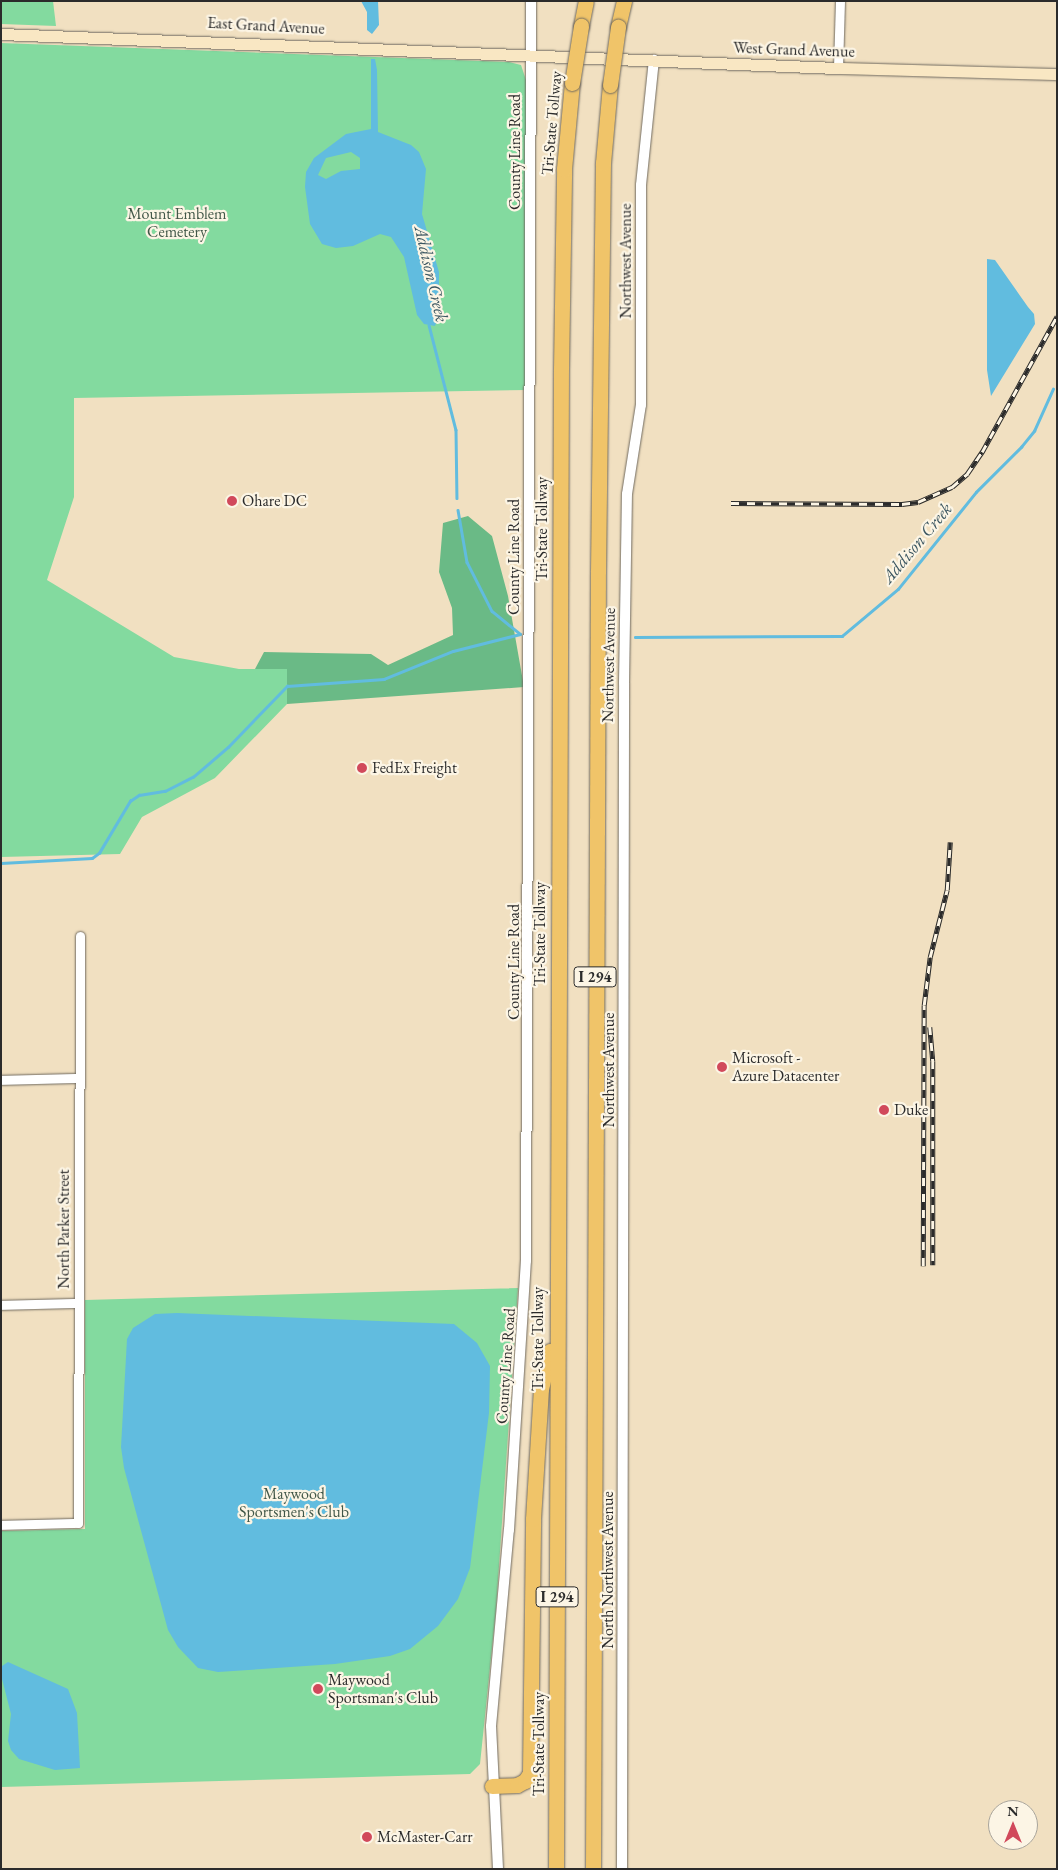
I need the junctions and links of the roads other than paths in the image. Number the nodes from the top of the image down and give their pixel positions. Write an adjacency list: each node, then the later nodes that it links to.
1 (531, 1): 6 (street, County Line Road)
2 (586, 1): 16 (highway, Tri-State Tollway / I 294, bridge)
3 (624, 1): 21 (highway, I 294, bridge)
4 (840, 1): 8 (street)
5 (1, 34): 6 (main road, East Grand Avenue)
6 (530, 54): 7 (main road, West Grand Avenue); 18 (street, County Line Road)
7 (654, 60): 8 (main road, West Grand Avenue); 13 (street, Northwest Avenue)
8 (838, 68): 9 (main road, West Grand Avenue)
9 (1057, 74)
10 (80, 936): 11 (street, North Parker Street)
11 (80, 1078): 12 (street); 14 (street, North Parker Street)
12 (1, 1080)
13 (624, 1272): 22 (street, North Northwest Avenue)
14 (78, 1303): 15 (street); 17 (street, North Parker Street)
15 (1, 1305)
16 (556, 1325): 18 (highway); 20 (highway, Tri-State Tollway / I 294)
17 (1, 1525)
18 (492, 1786): 19 (street, County Line Road)
19 (498, 1869)
20 (556, 1869)
21 (593, 1869)
22 (622, 1869)

